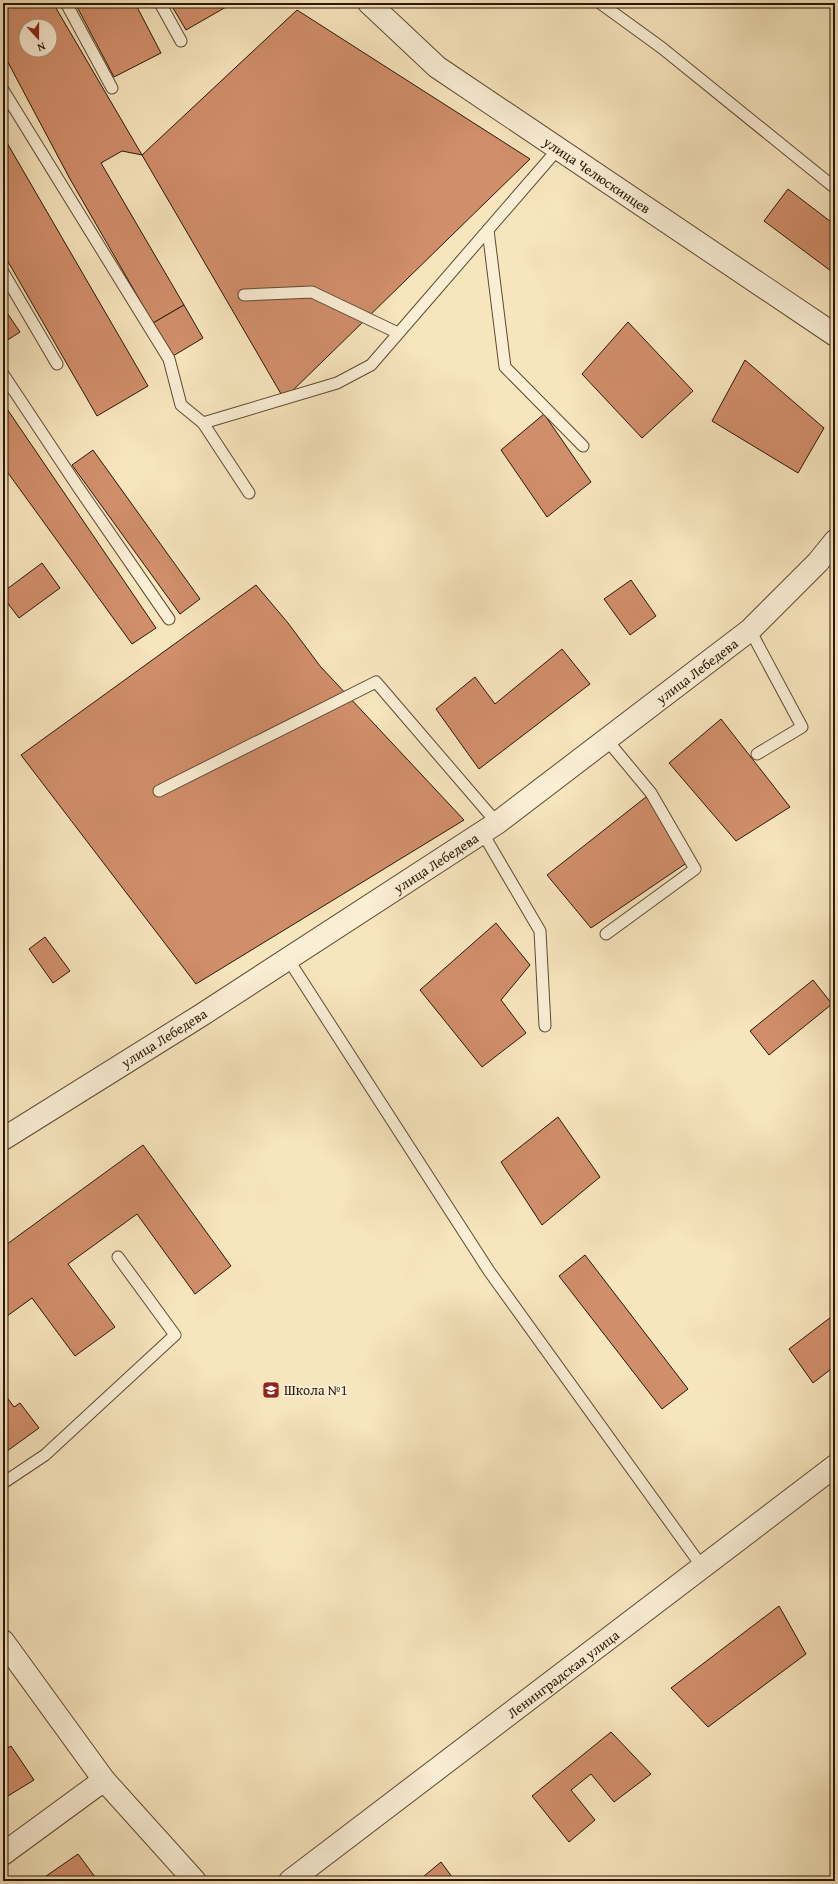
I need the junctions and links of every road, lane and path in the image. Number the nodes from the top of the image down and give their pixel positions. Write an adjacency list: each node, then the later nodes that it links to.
1 (66, 3): 6 (lane)
2 (160, 3): 5 (lane)
3 (369, 3): 8 (street, улица Челюскинцев)
4 (600, 3): 9 (lane)
5 (182, 41)
6 (112, 88)
7 (3, 90): 17 (lane)
8 (558, 149): 10 (lane); 14 (street, улица Челюскинцев)
9 (835, 188)
10 (488, 230): 13 (lane); 18 (lane)
11 (3, 272): 15 (lane)
12 (244, 295): 13 (lane)
13 (398, 333): 17 (lane)
14 (835, 335)
15 (57, 364)
16 (3, 374): 21 (lane)
17 (203, 423): 19 (lane)
18 (583, 446)
19 (249, 493)
20 (835, 542): 22 (street, улица Лебедева)
21 (169, 619)
22 (750, 630): 23 (street, улица Лебедева); 24 (lane)
23 (607, 740): 26 (street, улица Лебедева); 27 (lane)
24 (758, 754)
25 (159, 792): 26 (lane)
26 (490, 828): 28 (street, улица Лебедева); 29 (lane)
27 (606, 934)
28 (288, 959): 30 (street, улица Лебедева); 34 (lane)
29 (545, 1026)
30 (3, 1139)
31 (118, 1257): 33 (lane)
32 (835, 1466): 34 (street, Ленинградская улица)
33 (3, 1483)
34 (703, 1568): 39 (street, Ленинградская улица)
35 (3, 1641): 36 (street)
36 (104, 1780): 37 (street); 38 (street)
37 (3, 1854)
38 (196, 1881)
39 (290, 1881)

